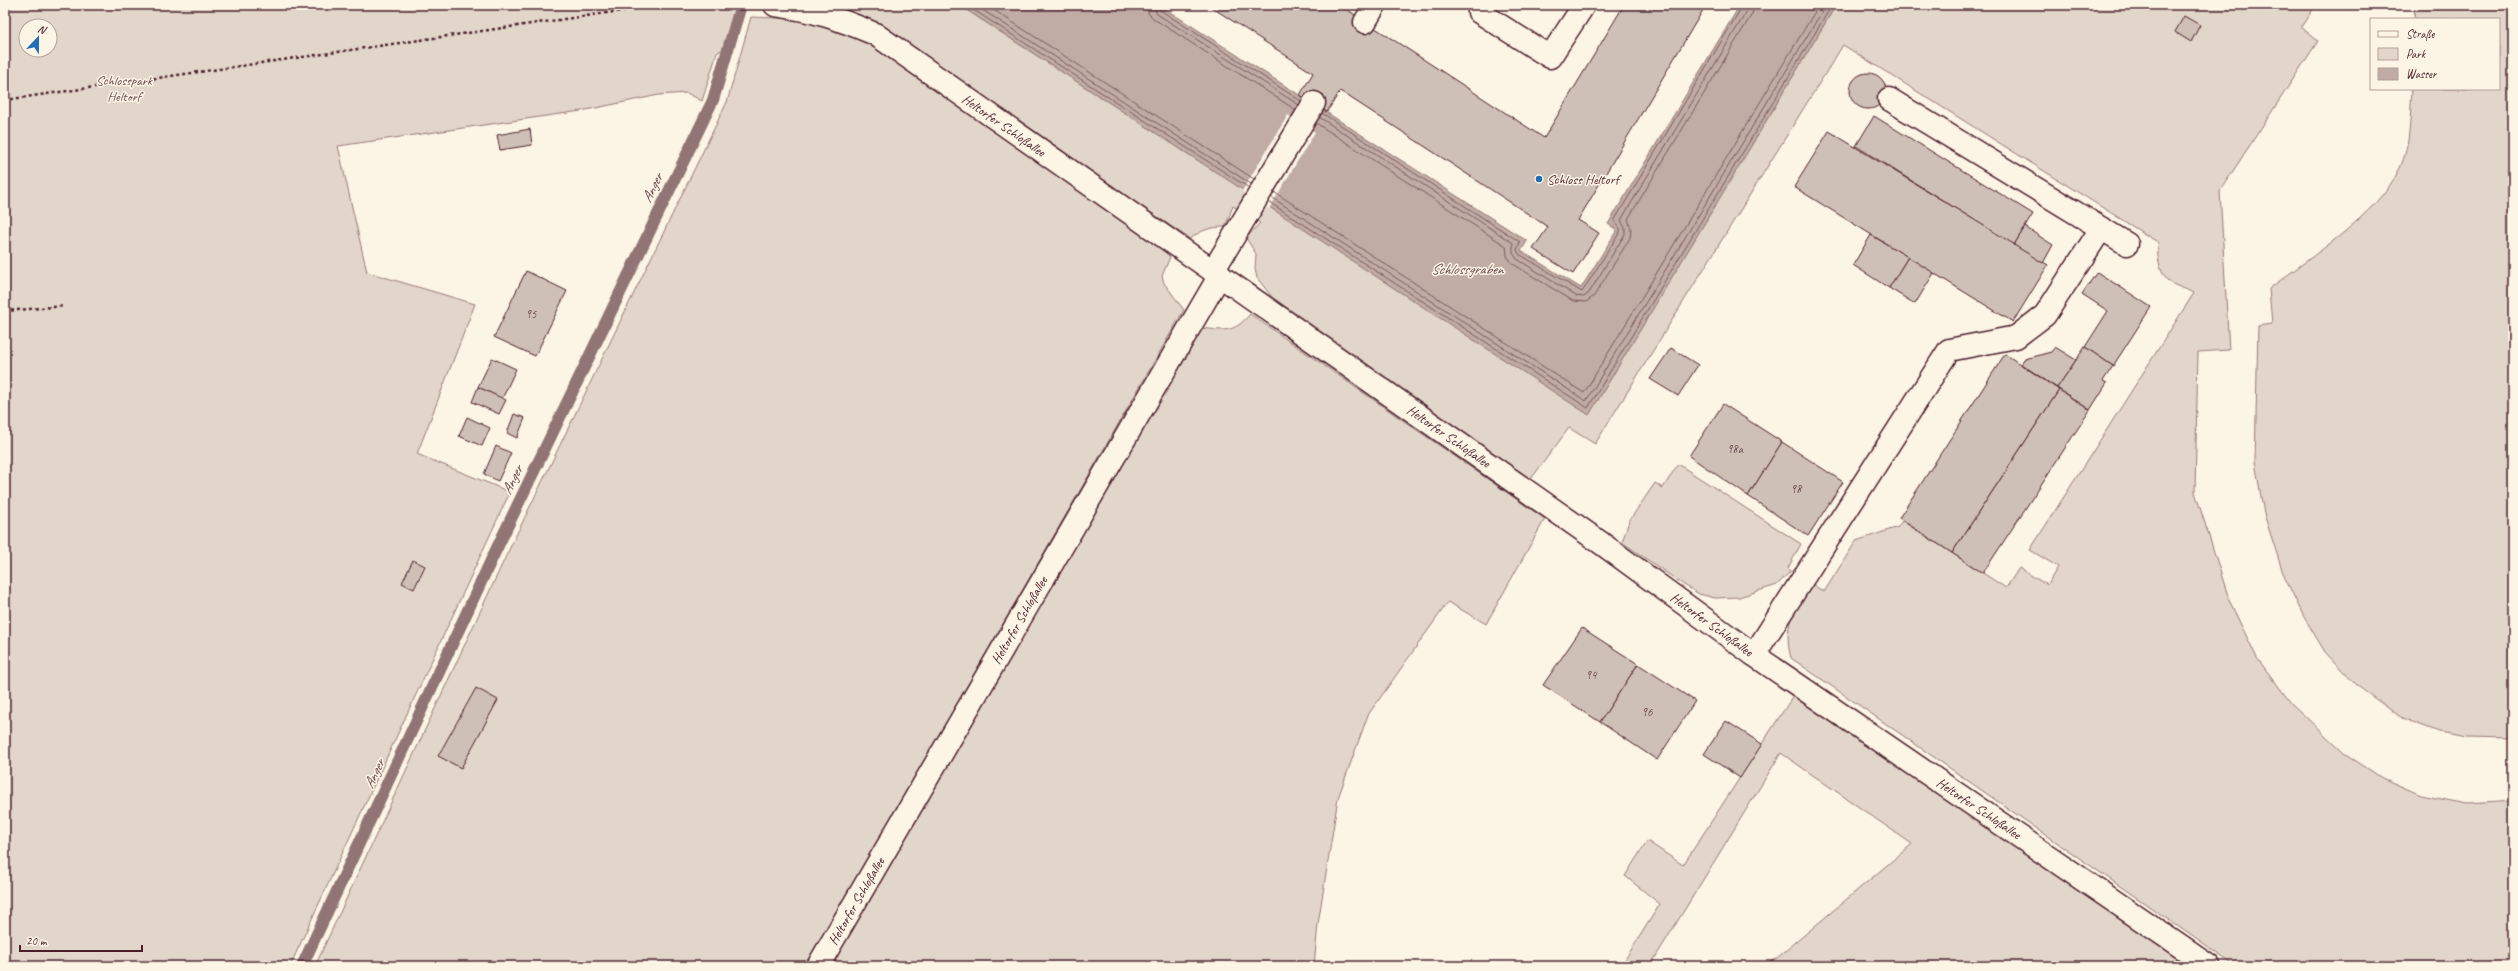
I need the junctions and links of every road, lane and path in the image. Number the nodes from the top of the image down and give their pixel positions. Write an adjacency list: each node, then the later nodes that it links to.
1 (662, 5): 6 (path)
2 (775, 5): 10 (street, Heltorfer Schloßallee)
3 (1584, 5): 4 (street)
4 (1478, 12)
5 (1889, 99): 8 (street)
6 (5, 100)
7 (1314, 103): 10 (street)
8 (2101, 229): 9 (street); 13 (street)
9 (2126, 244)
10 (1216, 273): 13 (street, Heltorfer Schloßallee); 14 (street, Heltorfer Schloßallee)
11 (64, 306): 12 (path)
12 (5, 311)
13 (1754, 655): 15 (street, Heltorfer Schloßallee)
14 (818, 966)
15 (2210, 966)

